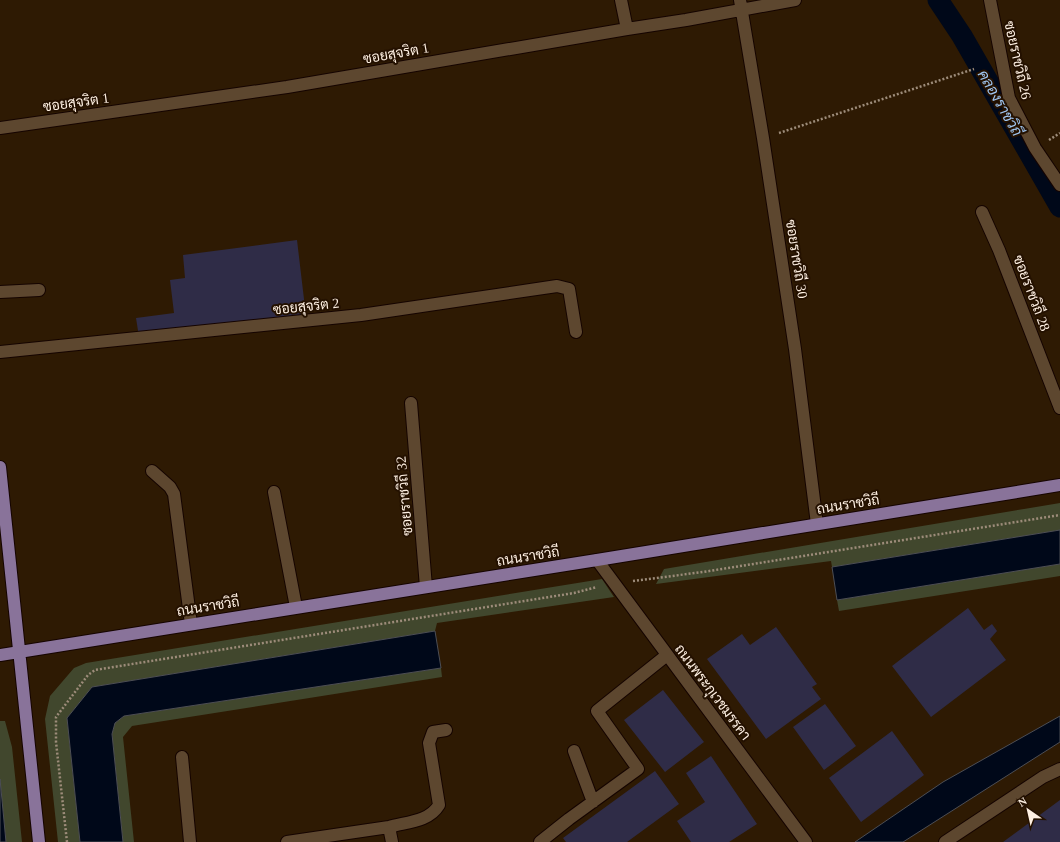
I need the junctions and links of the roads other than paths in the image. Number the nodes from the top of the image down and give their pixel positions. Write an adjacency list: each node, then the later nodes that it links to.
1 (620, 0): 5 (street)
2 (795, 0): 4 (street, ซอยสุจริต 1)
3 (990, 0): 7 (street, ซอยราชวิถี 26)
4 (740, 5): 5 (street, ซอยสุจริต 1); 19 (street, ซอยราชวิถี 30)
5 (626, 29): 6 (street, ซอยสุจริต 1)
6 (0, 128)
7 (1060, 185)
8 (982, 212): 14 (street, ซอยราชวิถี 28)
9 (39, 290): 10 (street)
10 (0, 292)
11 (576, 332): 12 (street, ซอยสุจริต 2)
12 (0, 352)
13 (411, 403): 21 (street, ซอยราชวิถี 32)
14 (1060, 408)
15 (0, 467): 24 (main road)
16 (152, 471): 23 (street)
17 (1060, 485): 19 (main road, ถนนราชวิถี)
18 (274, 492): 22 (street)
19 (817, 524): 20 (main road, ถนนราชวิถี)
20 (597, 560): 21 (main road, ถนนราชวิถี); 26 (street, ถนนพระกุเวชมรรคา)
21 (426, 587): 22 (main road, ถนนราชวิถี)
22 (296, 607): 23 (main road, ถนนราชวิถี)
23 (191, 624): 24 (main road, ถนนราชวิถี)
24 (20, 651): 25 (main road, ถนนราชวิถี); 33 (main road)
25 (0, 655)
26 (667, 655): 31 (street); 38 (street, ถนนพระกุเวชมรรคา)
27 (446, 730): 32 (street)
28 (574, 751): 31 (street)
29 (182, 757): 34 (street)
30 (1060, 769): 39 (street)
31 (592, 802): 37 (street)
32 (389, 827): 35 (street); 36 (street)
33 (39, 842)
34 (190, 842)
35 (287, 842)
36 (392, 842)
37 (540, 842)
38 (806, 842)
39 (945, 842)

